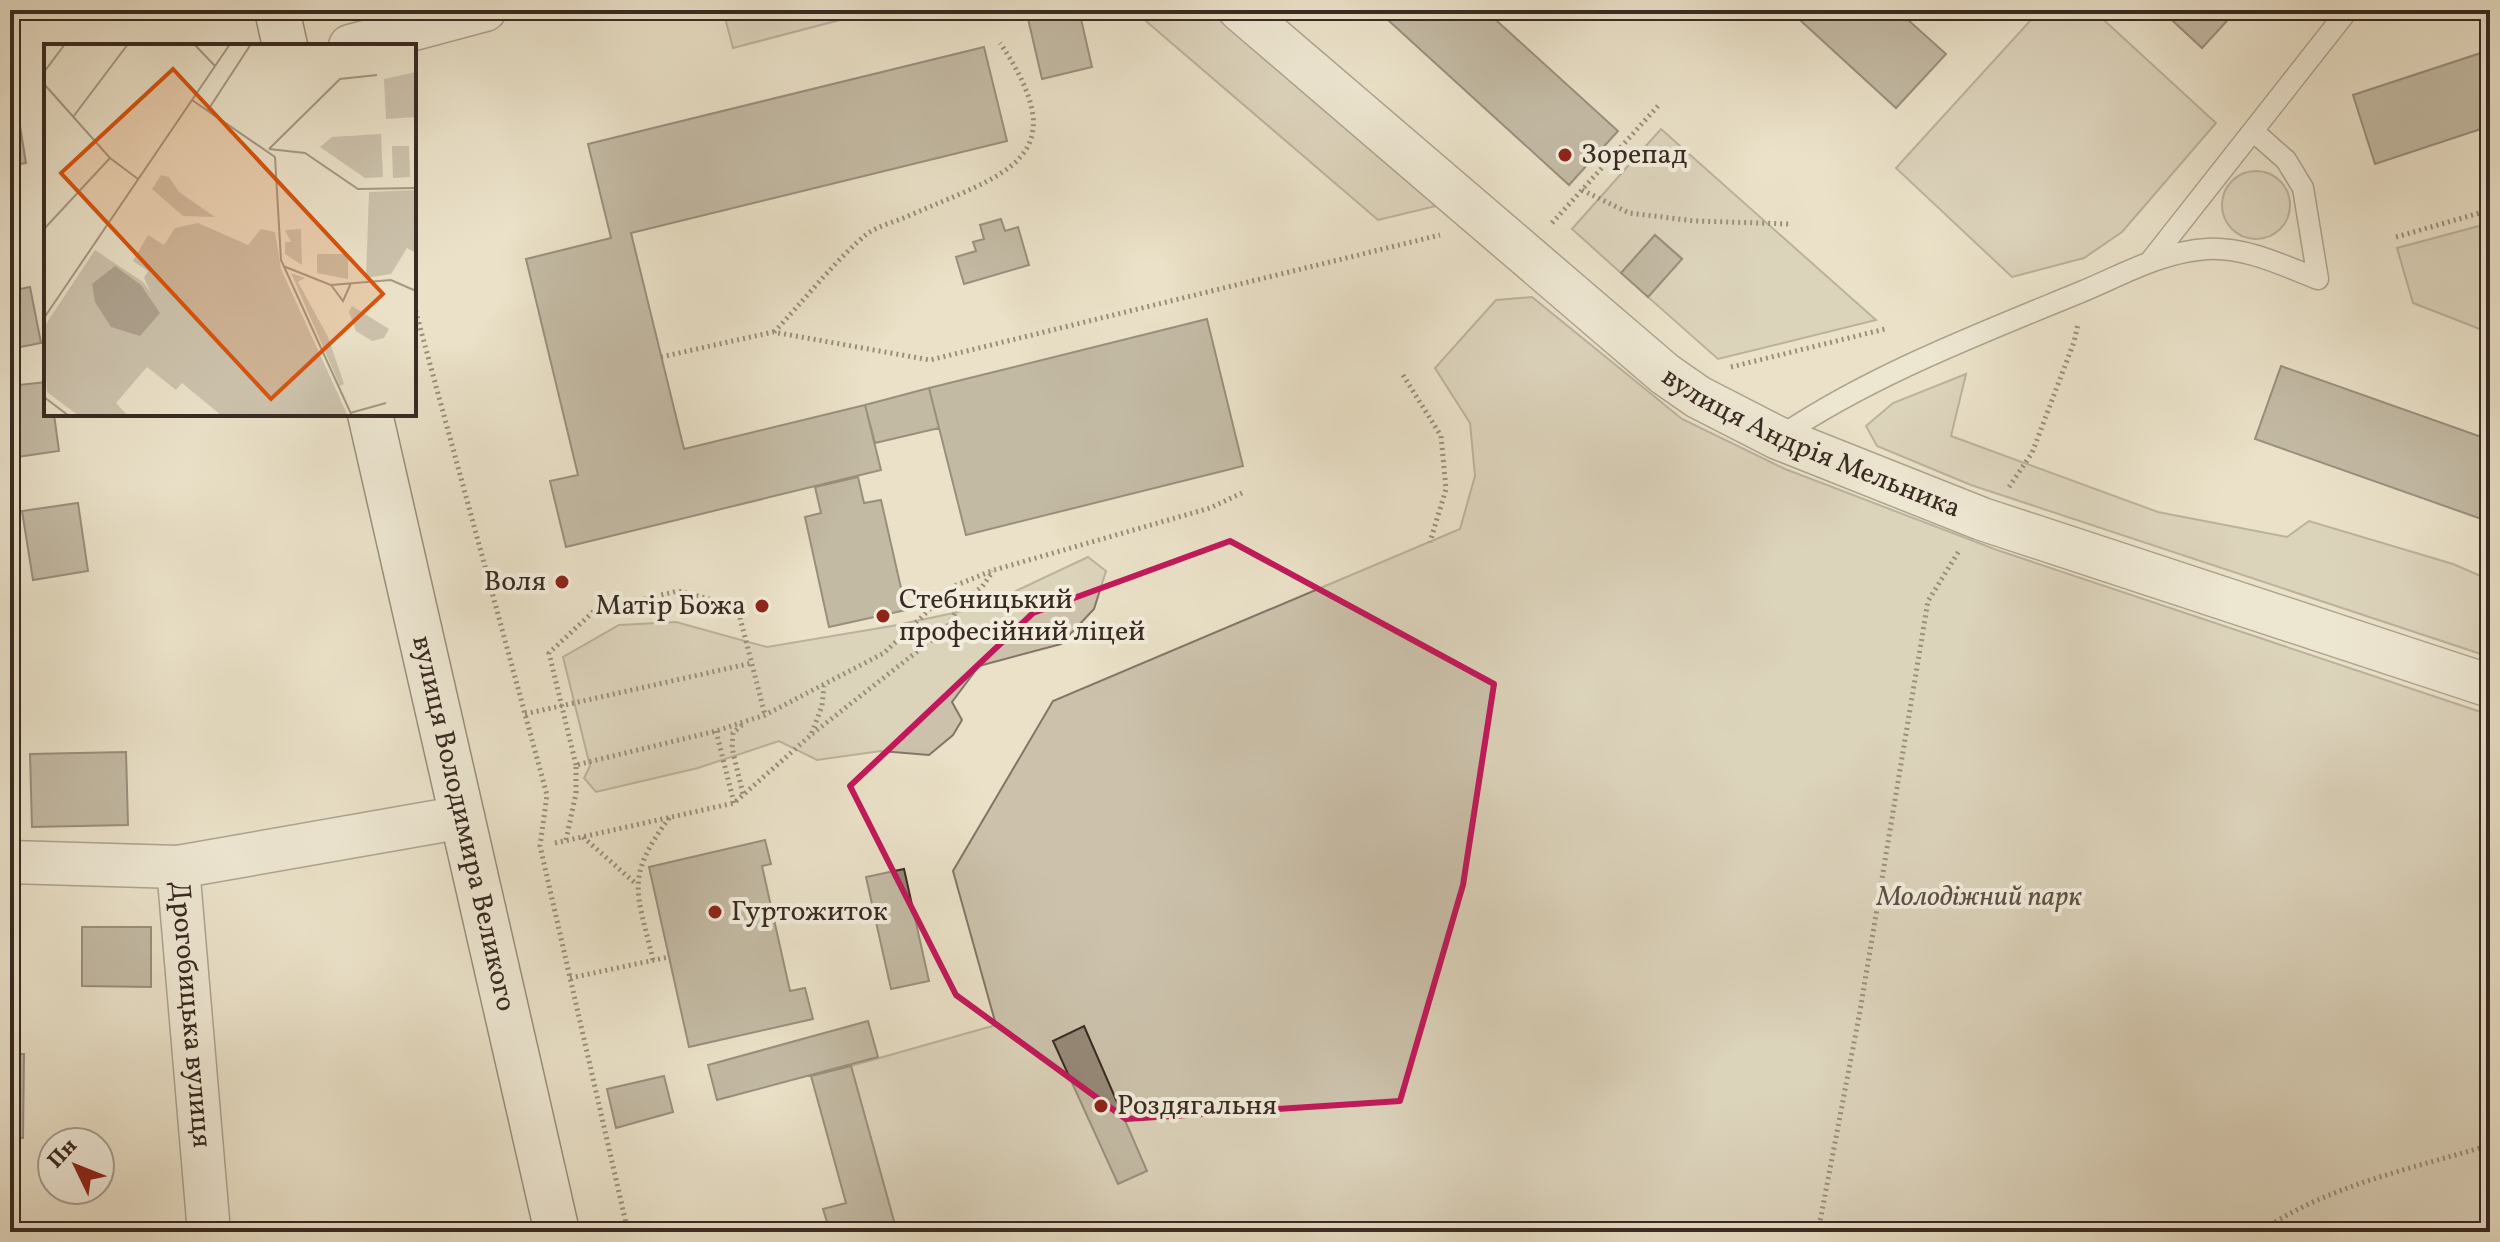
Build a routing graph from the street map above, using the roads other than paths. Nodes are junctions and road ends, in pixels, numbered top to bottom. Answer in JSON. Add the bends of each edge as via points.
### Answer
{"nodes":[{"id":1,"x":277,"y":10,"type":"edge"},
{"id":2,"x":485,"y":10,"type":"edge"},
{"id":3,"x":1240,"y":10,"type":"edge"},
{"id":4,"x":2348,"y":10,"type":"edge"},
{"id":5,"x":435,"y":16,"type":"edge"},
{"id":6,"x":285,"y":44,"type":"edge"},
{"id":7,"x":356,"y":44,"type":"edge"},
{"id":8,"x":2253,"y":131,"type":"junction"},
{"id":9,"x":2152,"y":259,"type":"junction"},
{"id":10,"x":370,"y":416,"type":"edge"},
{"id":11,"x":1778,"y":438,"type":"junction"},
{"id":12,"x":2490,"y":686,"type":"edge"},
{"id":13,"x":463,"y":817,"type":"junction"},
{"id":14,"x":10,"y":862,"type":"edge"},
{"id":15,"x":178,"y":867,"type":"junction"},
{"id":16,"x":209,"y":1232,"type":"edge"},
{"id":17,"x":557,"y":1232,"type":"edge"}],
"edges":[{"from":1,"to":6,"type":"street"},
{"from":2,"to":5,"type":"street"},
{"from":3,"to":11,"type":"street","name":"вулиця Андрія Мельника","via":[[1665,374]]},
{"from":4,"to":8,"type":"lane"},
{"from":5,"to":7,"type":"street"},
{"from":8,"to":9,"type":"lane"},
{"from":8,"to":9,"type":"lane","via":[[2286,160],[2303,188],[2318,279],[2236,249]]},
{"from":9,"to":11,"type":"lane","via":[[1936,355],[1811,415]]},
{"from":10,"to":13,"type":"street","name":"вулиця Володимира Великого"},
{"from":11,"to":12,"type":"street","name":"вулиця Андрія Мельника","via":[[1982,519]]},
{"from":13,"to":15,"type":"street"},
{"from":13,"to":17,"type":"street","name":"вулиця Володимира Великого"},
{"from":14,"to":15,"type":"street","name":"Дрогобицька вулиця"},
{"from":15,"to":16,"type":"street","name":"Дрогобицька вулиця"}]}
